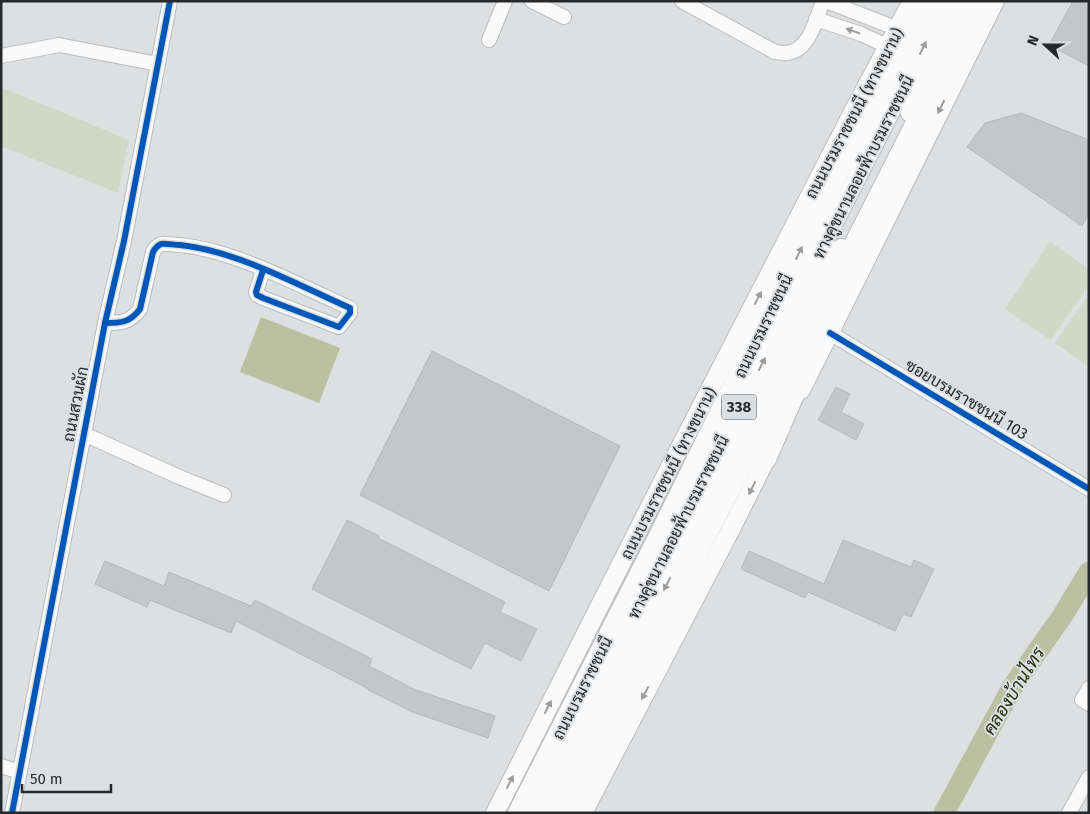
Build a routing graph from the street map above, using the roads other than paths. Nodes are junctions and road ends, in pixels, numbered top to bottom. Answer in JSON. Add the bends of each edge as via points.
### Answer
{"nodes":[{"id":1,"x":170,"y":1,"type":"edge"},
{"id":2,"x":505,"y":1,"type":"edge"},
{"id":3,"x":532,"y":1,"type":"edge"},
{"id":4,"x":682,"y":1,"type":"edge"},
{"id":5,"x":824,"y":1,"type":"edge"},
{"id":6,"x":912,"y":1,"type":"edge"},
{"id":7,"x":932,"y":1,"type":"edge"},
{"id":8,"x":947,"y":1,"type":"edge"},
{"id":9,"x":965,"y":1,"type":"edge"},
{"id":10,"x":978,"y":1,"type":"edge"},
{"id":11,"x":994,"y":1,"type":"edge"},
{"id":12,"x":564,"y":17,"type":"dead end"},
{"id":13,"x":816,"y":18,"type":"junction"},
{"id":14,"x":898,"y":29,"type":"junction"},
{"id":15,"x":489,"y":40,"type":"dead end"},
{"id":16,"x":885,"y":53,"type":"junction"},
{"id":17,"x":1,"y":56,"type":"edge"},
{"id":18,"x":158,"y":64,"type":"junction"},
{"id":19,"x":837,"y":175,"type":"junction"},
{"id":20,"x":884,"y":187,"type":"junction"},
{"id":21,"x":263,"y":270,"type":"junction"},
{"id":22,"x":105,"y":323,"type":"junction"},
{"id":23,"x":830,"y":332,"type":"junction"},
{"id":24,"x":84,"y":434,"type":"junction"},
{"id":25,"x":766,"y":460,"type":"junction"},
{"id":26,"x":1089,"y":489,"type":"edge"},
{"id":27,"x":224,"y":495,"type":"dead end"},
{"id":28,"x":1089,"y":688,"type":"edge"},
{"id":29,"x":1089,"y":704,"type":"edge"},
{"id":30,"x":1,"y":766,"type":"edge"},
{"id":31,"x":20,"y":772,"type":"junction"},
{"id":32,"x":1089,"y":777,"type":"edge"},
{"id":33,"x":12,"y":813,"type":"edge"},
{"id":34,"x":495,"y":813,"type":"edge"},
{"id":35,"x":518,"y":813,"type":"edge"},
{"id":36,"x":533,"y":813,"type":"edge"},
{"id":37,"x":552,"y":813,"type":"edge"},
{"id":38,"x":565,"y":813,"type":"edge"},
{"id":39,"x":583,"y":813,"type":"edge"},
{"id":40,"x":1070,"y":813,"type":"edge"}],
"edges":[{"from":1,"to":18,"type":"street","name":"ถนนสวนผัก"},
{"from":2,"to":15,"type":"street"},
{"from":3,"to":12,"type":"street"},
{"from":4,"to":13,"type":"street","via":[[775,52],[787,54],[804,44]]},
{"from":5,"to":13,"type":"street"},
{"from":5,"to":14,"type":"street"},
{"from":6,"to":14,"type":"main road","name":"ถนนบรมราชชนนี (ทางขนาน)","number":"338"},
{"from":7,"to":19,"type":"highway","name":"ถนนบรมราชชนนี","number":"338"},
{"from":36,"to":8,"type":"main road","name":"ทางคู่ขนานลอยฟ้าบรมราชชนนี","number":"338","one_way":true},
{"from":9,"to":37,"type":"main road","name":"ทางคู่ขนานลอยฟ้าบรมราชชนนี","number":"338","one_way":true,"via":[[876,182],[689,540]]},
{"from":10,"to":20,"type":"highway","number":"338"},
{"from":11,"to":23,"type":"main road","one_way":true},
{"from":16,"to":13,"type":"street","one_way":true,"via":[[861,34]]},
{"from":14,"to":16,"type":"main road","name":"ถนนบรมราชชนนี (ทางขนาน)","number":"338"},
{"from":16,"to":19,"type":"highway"},
{"from":34,"to":16,"type":"main road","name":"ถนนบรมราชชนนี (ทางขนาน)","number":"338","one_way":true},
{"from":17,"to":18,"type":"street","via":[[59,45]]},
{"from":18,"to":22,"type":"street","name":"ถนนสวนผัก"},
{"from":35,"to":19,"type":"highway","name":"ถนนบรมราชชนนี","number":"338","one_way":true},
{"from":20,"to":25,"type":"highway"},
{"from":20,"to":38,"type":"highway","number":"338"},
{"from":21,"to":21,"type":"street","via":[[350,308],[350,313],[339,327],[263,298],[256,292]]},
{"from":21,"to":22,"type":"street","via":[[233,256],[197,247],[162,244],[153,252],[140,310],[121,323]]},
{"from":22,"to":24,"type":"street","name":"ถนนสวนผัก"},
{"from":23,"to":25,"type":"main road"},
{"from":23,"to":26,"type":"street","name":"ซอยบรมราชชนนี 103"},
{"from":24,"to":27,"type":"street"},
{"from":24,"to":31,"type":"street","name":"ถนนสวนผัก"},
{"from":25,"to":39,"type":"main road","one_way":true},
{"from":28,"to":29,"type":"street","via":[[1082,700]]},
{"from":30,"to":31,"type":"street"},
{"from":31,"to":33,"type":"street","name":"ถนนสวนผัก"},
{"from":32,"to":40,"type":"street"}]}
